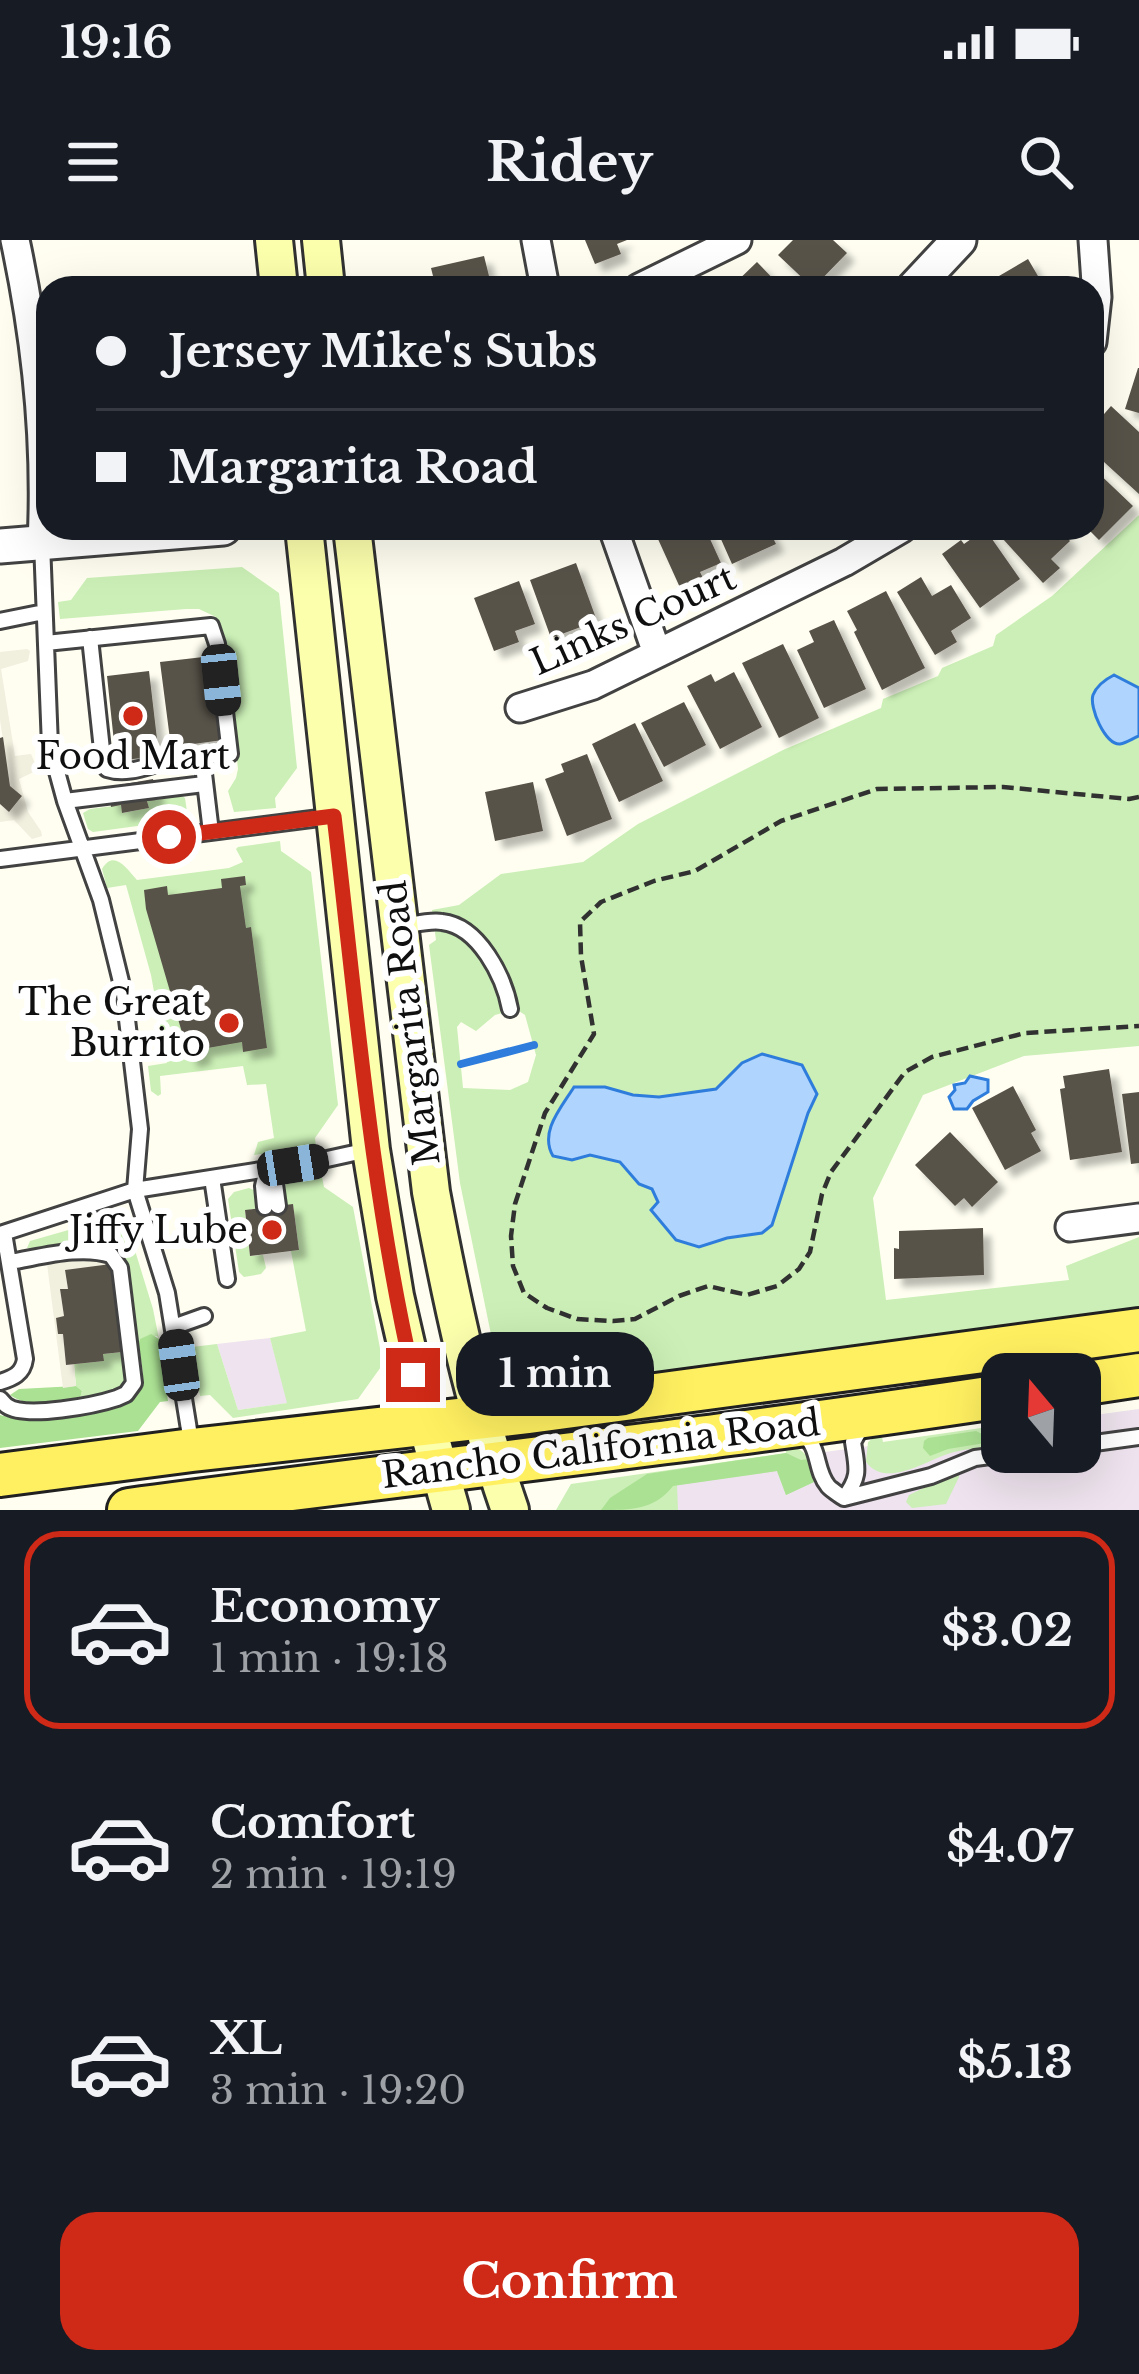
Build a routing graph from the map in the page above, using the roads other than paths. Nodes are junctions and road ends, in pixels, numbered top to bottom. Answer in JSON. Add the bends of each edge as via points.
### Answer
{"nodes":[{"id":1,"x":15,"y":240,"type":"edge"},
{"id":2,"x":274,"y":240,"type":"edge"},
{"id":3,"x":321,"y":240,"type":"edge"},
{"id":4,"x":536,"y":240,"type":"edge"},
{"id":5,"x":737,"y":240,"type":"edge"},
{"id":6,"x":959,"y":240,"type":"edge"},
{"id":7,"x":1093,"y":240,"type":"edge"},
{"id":8,"x":278,"y":276,"type":"edge"},
{"id":9,"x":325,"y":276,"type":"edge"},
{"id":10,"x":543,"y":276,"type":"edge"},
{"id":11,"x":664,"y":276,"type":"edge"},
{"id":12,"x":925,"y":276,"type":"edge"},
{"id":13,"x":1096,"y":276,"type":"edge"},
{"id":14,"x":36,"y":392,"type":"edge"},
{"id":15,"x":42,"y":540,"type":"edge"},
{"id":16,"x":78,"y":540,"type":"edge"},
{"id":17,"x":305,"y":540,"type":"edge"},
{"id":18,"x":353,"y":540,"type":"edge"},
{"id":19,"x":617,"y":540,"type":"edge"},
{"id":20,"x":882,"y":540,"type":"edge"},
{"id":21,"x":42,"y":543,"type":"junction"},
{"id":22,"x":0,"y":546,"type":"edge"},
{"id":23,"x":44,"y":612,"type":"junction"},
{"id":24,"x":0,"y":621,"type":"edge"},
{"id":25,"x":90,"y":638,"type":"junction"},
{"id":26,"x":46,"y":643,"type":"junction"},
{"id":27,"x":657,"y":652,"type":"junction"},
{"id":28,"x":520,"y":707,"type":"dead end"},
{"id":29,"x":202,"y":757,"type":"junction"},
{"id":30,"x":204,"y":784,"type":"junction"},
{"id":31,"x":65,"y":801,"type":"junction"},
{"id":32,"x":334,"y":816,"type":"junction"},
{"id":33,"x":211,"y":832,"type":"junction"},
{"id":34,"x":83,"y":849,"type":"junction"},
{"id":35,"x":0,"y":859,"type":"edge"},
{"id":36,"x":398,"y":927,"type":"junction"},
{"id":37,"x":510,"y":1009,"type":"dead end"},
{"id":38,"x":371,"y":1150,"type":"junction"},
{"id":39,"x":267,"y":1169,"type":"junction"},
{"id":40,"x":212,"y":1178,"type":"junction"},
{"id":41,"x":135,"y":1190,"type":"junction"},
{"id":42,"x":272,"y":1207,"type":"dead end"},
{"id":43,"x":1139,"y":1218,"type":"edge"},
{"id":44,"x":1070,"y":1227,"type":"dead end"},
{"id":45,"x":2,"y":1233,"type":"edge"},
{"id":46,"x":9,"y":1262,"type":"junction"},
{"id":47,"x":227,"y":1279,"type":"dead end"},
{"id":48,"x":204,"y":1316,"type":"dead end"},
{"id":49,"x":173,"y":1327,"type":"junction"},
{"id":50,"x":1139,"y":1330,"type":"edge"},
{"id":51,"x":1139,"y":1375,"type":"edge"},
{"id":52,"x":1101,"y":1381,"type":"edge"},
{"id":53,"x":0,"y":1382,"type":"edge"},
{"id":54,"x":0,"y":1399,"type":"edge"},
{"id":55,"x":981,"y":1399,"type":"edge"},
{"id":56,"x":912,"y":1409,"type":"junction"},
{"id":57,"x":483,"y":1418,"type":"junction"},
{"id":58,"x":427,"y":1424,"type":"junction"},
{"id":59,"x":748,"y":1430,"type":"junction"},
{"id":60,"x":1139,"y":1437,"type":"edge"},
{"id":61,"x":1101,"y":1442,"type":"edge"},
{"id":62,"x":192,"y":1450,"type":"junction"},
{"id":63,"x":981,"y":1457,"type":"edge"},
{"id":64,"x":496,"y":1464,"type":"junction"},
{"id":65,"x":0,"y":1475,"type":"edge"},
{"id":66,"x":445,"y":1490,"type":"edge"},
{"id":67,"x":844,"y":1498,"type":"junction"},
{"id":68,"x":128,"y":1510,"type":"edge"},
{"id":69,"x":510,"y":1510,"type":"edge"}],
"edges":[{"from":1,"to":14,"type":"street"},
{"from":2,"to":8,"type":"main road"},
{"from":3,"to":9,"type":"main road"},
{"from":4,"to":10,"type":"street"},
{"from":5,"to":11,"type":"street"},
{"from":6,"to":12,"type":"street"},
{"from":7,"to":13,"type":"street"},
{"from":15,"to":21,"type":"street"},
{"from":16,"to":21,"type":"street"},
{"from":17,"to":32,"type":"main road","name":"Margarita Road"},
{"from":18,"to":36,"type":"main road","name":"Margarita Road"},
{"from":19,"to":27,"type":"street"},
{"from":20,"to":27,"type":"street","name":"Links Court"},
{"from":21,"to":22,"type":"street"},
{"from":21,"to":23,"type":"lane"},
{"from":23,"to":24,"type":"lane"},
{"from":23,"to":26,"type":"lane"},
{"from":25,"to":26,"type":"lane"},
{"from":25,"to":29,"type":"lane","via":[[107,769]]},
{"from":25,"to":29,"type":"lane","via":[[211,626],[230,754]]},
{"from":26,"to":31,"type":"lane","via":[[50,746]]},
{"from":27,"to":28,"type":"street","name":"Links Court","via":[[592,686]]},
{"from":29,"to":30,"type":"lane"},
{"from":30,"to":31,"type":"lane"},
{"from":30,"to":33,"type":"lane"},
{"from":31,"to":34,"type":"lane"},
{"from":32,"to":33,"type":"lane"},
{"from":32,"to":38,"type":"main road","name":"Margarita Road"},
{"from":33,"to":34,"type":"lane"},
{"from":34,"to":35,"type":"lane"},
{"from":34,"to":41,"type":"lane","via":[[124,994],[140,1129]]},
{"from":36,"to":37,"type":"lane","via":[[436,921],[460,929],[495,965]]},
{"from":36,"to":57,"type":"main road","name":"Margarita Road","via":[[431,1192]]},
{"from":38,"to":39,"type":"lane"},
{"from":38,"to":58,"type":"main road","name":"Margarita Road","via":[[394,1296]]},
{"from":39,"to":40,"type":"lane"},
{"from":39,"to":42,"type":"lane","via":[[263,1186]]},
{"from":40,"to":41,"type":"lane"},
{"from":40,"to":47,"type":"lane"},
{"from":41,"to":45,"type":"lane"},
{"from":41,"to":49,"type":"lane"},
{"from":43,"to":44,"type":"street"},
{"from":45,"to":46,"type":"lane"},
{"from":46,"to":53,"type":"lane","via":[[25,1360]]},
{"from":46,"to":54,"type":"lane","via":[[111,1255],[120,1268],[134,1383],[117,1398],[48,1410],[16,1409]]},
{"from":48,"to":49,"type":"lane"},
{"from":49,"to":62,"type":"lane"},
{"from":50,"to":57,"type":"main road","name":"Rancho California Road"},
{"from":51,"to":52,"type":"main road"},
{"from":55,"to":56,"type":"main road","name":"Rancho California Road"},
{"from":56,"to":59,"type":"main road","name":"Rancho California Road"},
{"from":56,"to":67,"type":"lane","via":[[860,1427],[855,1484]]},
{"from":57,"to":58,"type":"main road","name":"Rancho California Road"},
{"from":57,"to":64,"type":"main road","name":"Margarita Road"},
{"from":58,"to":62,"type":"main road","name":"Rancho California Road"},
{"from":58,"to":66,"type":"main road","name":"Margarita Road"},
{"from":59,"to":64,"type":"main road","name":"Rancho California Road"},
{"from":59,"to":67,"type":"lane","via":[[808,1436],[828,1487]]},
{"from":60,"to":61,"type":"lane"},
{"from":62,"to":65,"type":"main road","name":"Rancho California Road"},
{"from":63,"to":67,"type":"lane"},
{"from":64,"to":66,"type":"main road","name":"Rancho California Road"},
{"from":64,"to":69,"type":"main road","name":"Margarita Road"},
{"from":66,"to":68,"type":"main road","name":"Rancho California Road"}]}
